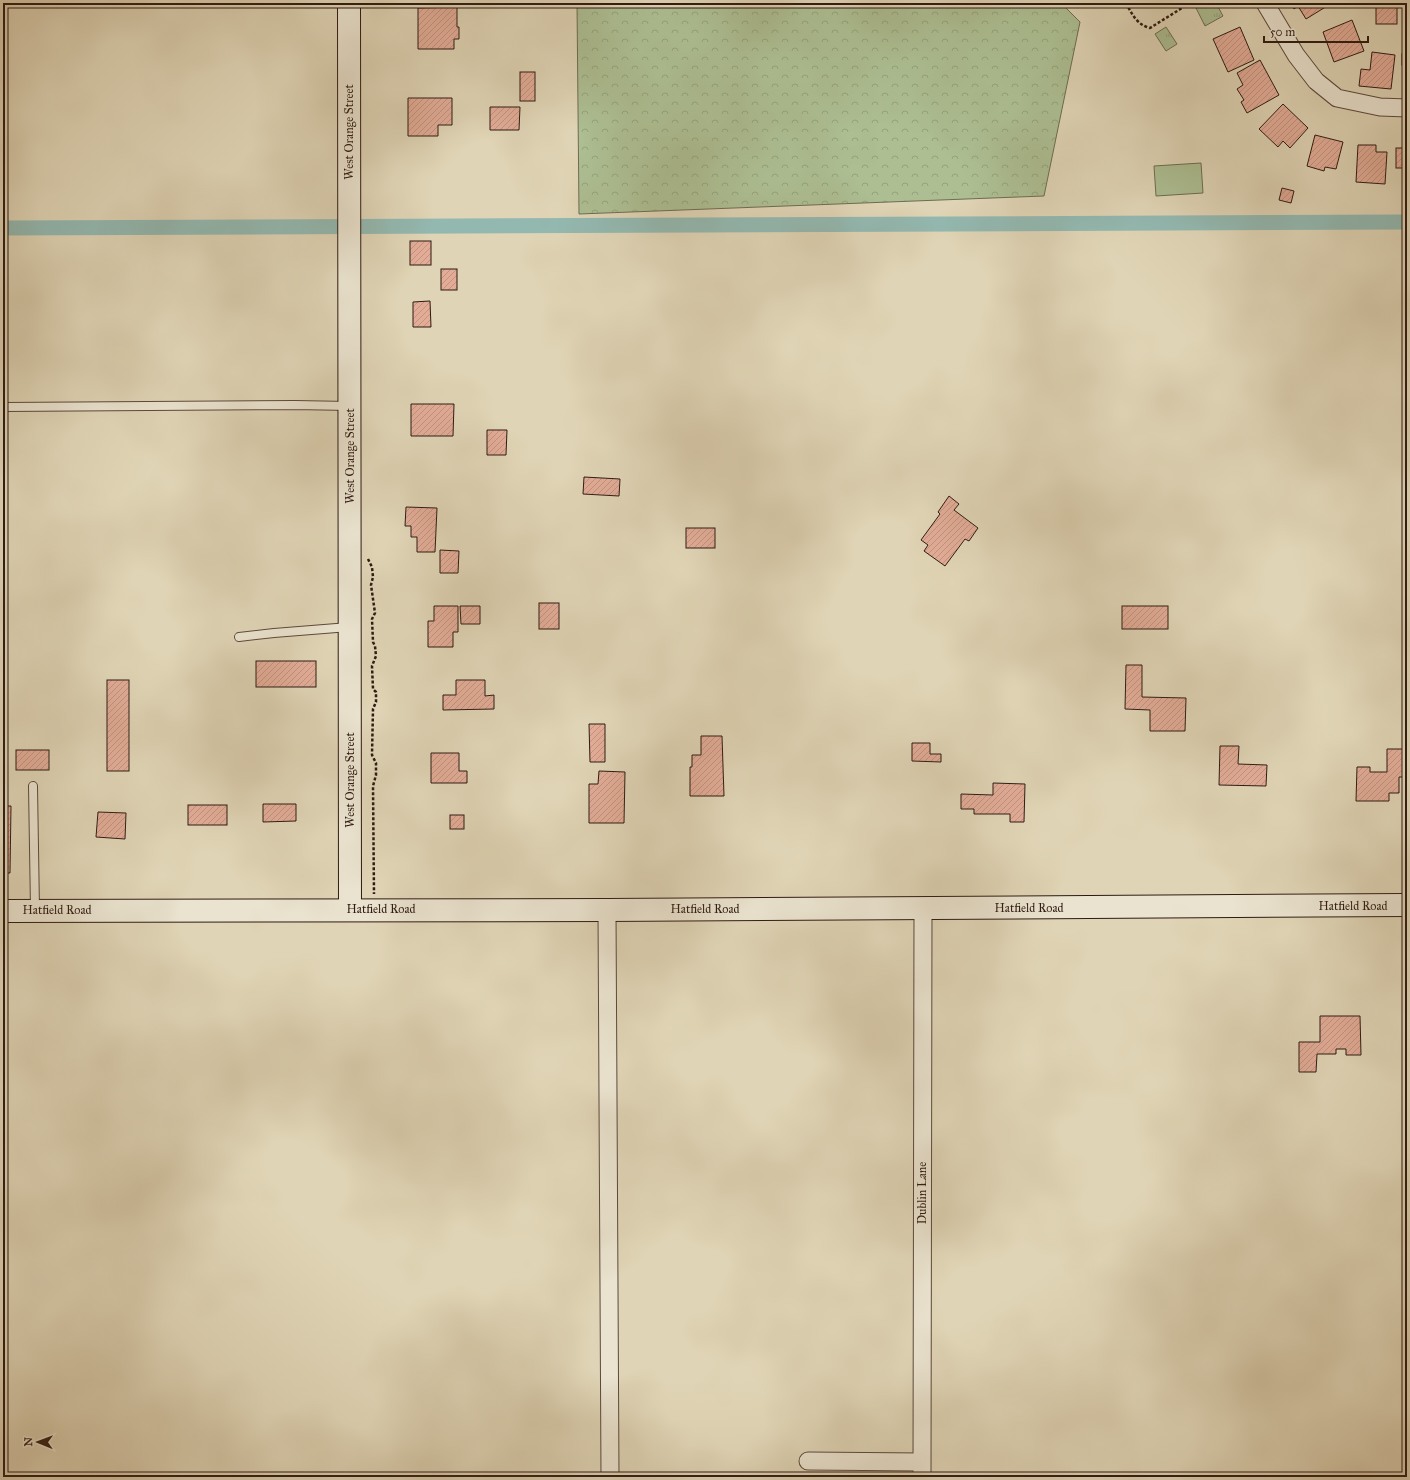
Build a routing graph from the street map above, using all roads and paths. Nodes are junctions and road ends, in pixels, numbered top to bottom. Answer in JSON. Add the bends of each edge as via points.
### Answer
{"nodes":[{"id":1,"x":349,"y":3,"type":"edge"},
{"id":2,"x":1126,"y":3,"type":"edge"},
{"id":3,"x":1190,"y":3,"type":"edge"},
{"id":4,"x":1265,"y":3,"type":"edge"},
{"id":5,"x":1407,"y":108,"type":"edge"},
{"id":6,"x":350,"y":406,"type":"junction"},
{"id":7,"x":3,"y":407,"type":"edge"},
{"id":8,"x":350,"y":628,"type":"junction"},
{"id":9,"x":239,"y":637,"type":"dead end"},
{"id":10,"x":33,"y":786,"type":"dead end"},
{"id":11,"x":1407,"y":905,"type":"edge"},
{"id":12,"x":922,"y":908,"type":"junction"},
{"id":13,"x":350,"y":909,"type":"junction"},
{"id":14,"x":35,"y":910,"type":"junction"},
{"id":15,"x":607,"y":910,"type":"junction"},
{"id":16,"x":3,"y":911,"type":"edge"},
{"id":17,"x":808,"y":1461,"type":"dead end"},
{"id":18,"x":921,"y":1470,"type":"edge"},
{"id":19,"x":610,"y":1477,"type":"edge"}],
"edges":[{"from":1,"to":6,"type":"street","name":"West Orange Street"},
{"from":2,"to":3,"type":"path","via":[[1134,18],[1144,27],[1150,28]]},
{"from":4,"to":5,"type":"street","via":[[1296,55],[1316,81],[1337,98],[1380,107]]},
{"from":6,"to":7,"type":"lane"},
{"from":6,"to":8,"type":"street","name":"West Orange Street"},
{"from":8,"to":9,"type":"lane"},
{"from":8,"to":13,"type":"street","name":"West Orange Street"},
{"from":10,"to":14,"type":"lane"},
{"from":11,"to":12,"type":"street","name":"Hatfield Road"},
{"from":12,"to":15,"type":"street","name":"Hatfield Road"},
{"from":12,"to":18,"type":"street","name":"Dublin Lane"},
{"from":13,"to":14,"type":"street","name":"Hatfield Road"},
{"from":13,"to":15,"type":"street","name":"Hatfield Road"},
{"from":14,"to":16,"type":"street","name":"Hatfield Road"},
{"from":15,"to":19,"type":"street"},
{"from":17,"to":18,"type":"street"}]}
